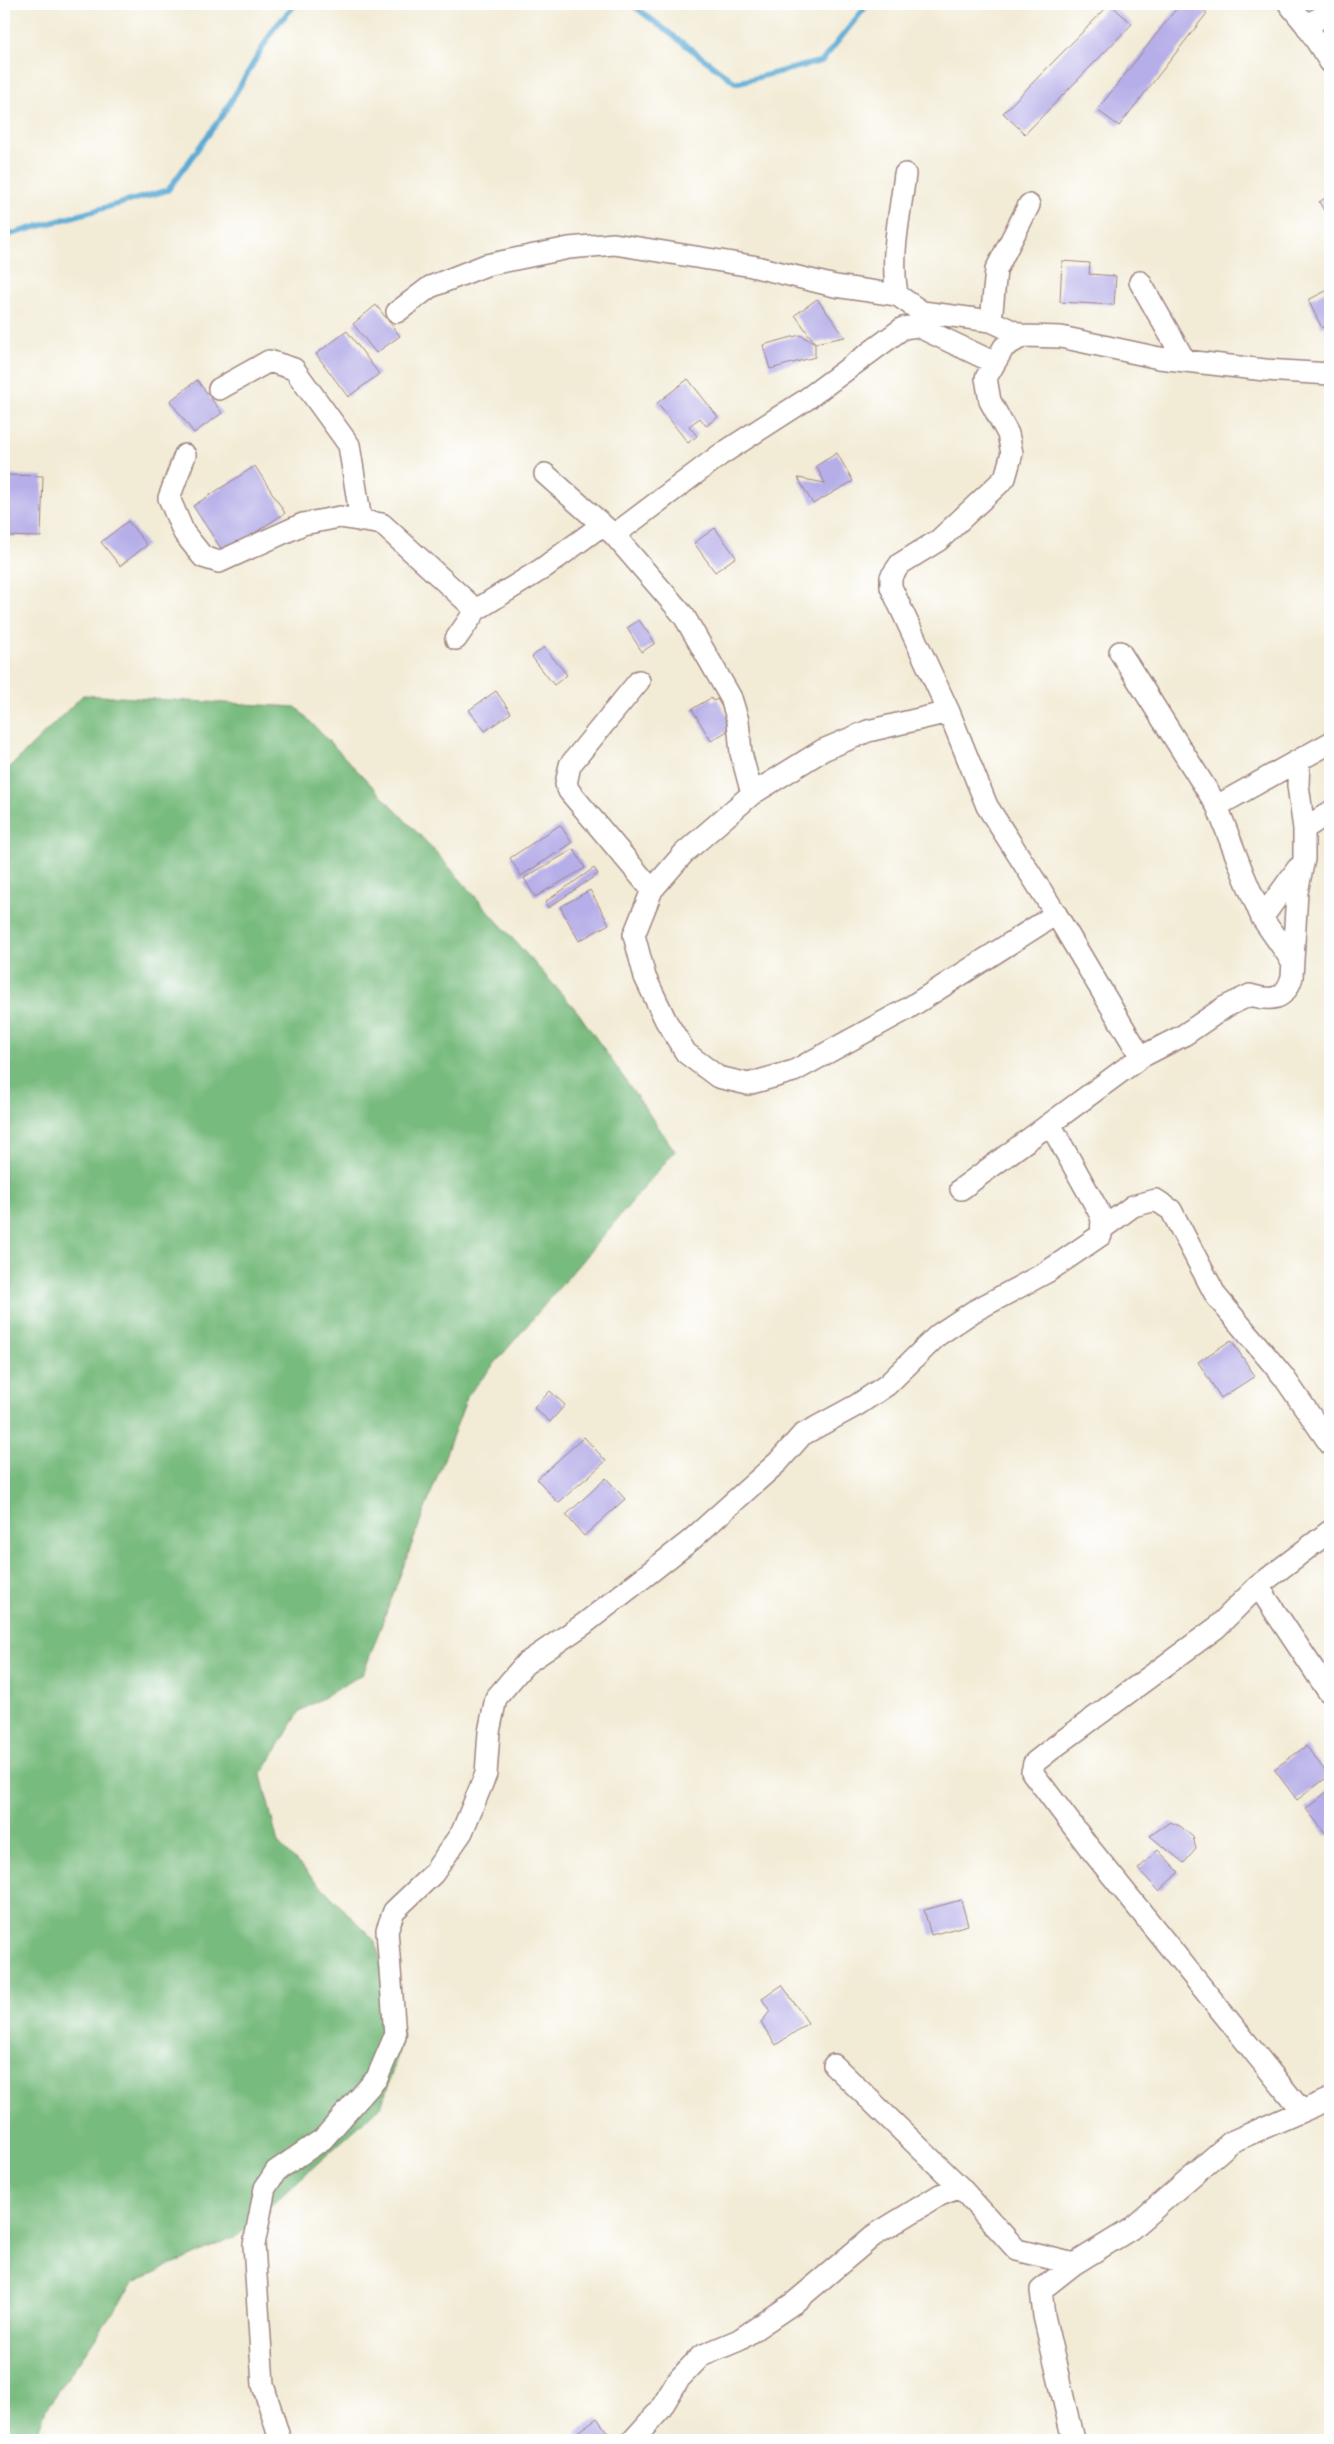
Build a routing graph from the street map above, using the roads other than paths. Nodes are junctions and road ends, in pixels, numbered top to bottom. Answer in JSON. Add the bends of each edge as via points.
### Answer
{"nodes":[{"id":1,"x":1289,"y":4,"type":"edge"},
{"id":2,"x":1330,"y":13,"type":"edge"},
{"id":3,"x":1306,"y":25,"type":"junction"},
{"id":4,"x":1330,"y":62,"type":"edge"},
{"id":5,"x":905,"y":174,"type":"dead end"},
{"id":6,"x":1028,"y":205,"type":"dead end"},
{"id":7,"x":1140,"y":282,"type":"dead end"},
{"id":8,"x":898,"y":295,"type":"junction"},
{"id":9,"x":397,"y":312,"type":"dead end"},
{"id":10,"x":919,"y":319,"type":"junction"},
{"id":11,"x":991,"y":321,"type":"junction"},
{"id":12,"x":1023,"y":336,"type":"junction"},
{"id":13,"x":1185,"y":361,"type":"junction"},
{"id":14,"x":993,"y":362,"type":"junction"},
{"id":15,"x":1330,"y":374,"type":"edge"},
{"id":16,"x":219,"y":389,"type":"dead end"},
{"id":17,"x":185,"y":455,"type":"dead end"},
{"id":18,"x":545,"y":474,"type":"dead end"},
{"id":19,"x":361,"y":521,"type":"junction"},
{"id":20,"x":608,"y":530,"type":"junction"},
{"id":21,"x":476,"y":610,"type":"junction"},
{"id":22,"x":456,"y":639,"type":"dead end"},
{"id":23,"x":1120,"y":652,"type":"dead end"},
{"id":24,"x":638,"y":681,"type":"dead end"},
{"id":25,"x":948,"y":712,"type":"junction"},
{"id":26,"x":1330,"y":742,"type":"edge"},
{"id":27,"x":1299,"y":760,"type":"junction"},
{"id":28,"x":752,"y":794,"type":"junction"},
{"id":29,"x":1217,"y":806,"type":"junction"},
{"id":30,"x":1330,"y":812,"type":"edge"},
{"id":31,"x":1304,"y":829,"type":"junction"},
{"id":32,"x":1304,"y":859,"type":"junction"},
{"id":33,"x":652,"y":890,"type":"junction"},
{"id":34,"x":1056,"y":914,"type":"junction"},
{"id":35,"x":1262,"y":918,"type":"junction"},
{"id":36,"x":1292,"y":961,"type":"junction"},
{"id":37,"x":1141,"y":1057,"type":"junction"},
{"id":38,"x":1050,"y":1124,"type":"junction"},
{"id":39,"x":961,"y":1189,"type":"dead end"},
{"id":40,"x":1103,"y":1228,"type":"junction"},
{"id":41,"x":1330,"y":1444,"type":"edge"},
{"id":42,"x":1330,"y":1532,"type":"edge"},
{"id":43,"x":1258,"y":1586,"type":"junction"},
{"id":44,"x":1328,"y":1691,"type":"dead end"},
{"id":45,"x":834,"y":2065,"type":"dead end"},
{"id":46,"x":1330,"y":2099,"type":"edge"},
{"id":47,"x":1301,"y":2110,"type":"junction"},
{"id":48,"x":960,"y":2187,"type":"junction"},
{"id":49,"x":1074,"y":2264,"type":"junction"},
{"id":50,"x":280,"y":2440,"type":"edge"},
{"id":51,"x":633,"y":2440,"type":"edge"},
{"id":52,"x":1073,"y":2440,"type":"edge"}],
"edges":[{"from":1,"to":3,"type":"street"},
{"from":2,"to":3,"type":"street"},
{"from":3,"to":4,"type":"street"},
{"from":5,"to":8,"type":"street","via":[[894,244],[893,272]]},
{"from":6,"to":11,"type":"street","via":[[996,270]]},
{"from":7,"to":13,"type":"street"},
{"from":8,"to":9,"type":"street","via":[[835,286],[752,266],[614,244],[569,248],[486,265],[430,287]]},
{"from":8,"to":10,"type":"street"},
{"from":10,"to":11,"type":"street"},
{"from":10,"to":14,"type":"street"},
{"from":10,"to":20,"type":"street","via":[[804,401]]},
{"from":11,"to":12,"type":"street"},
{"from":12,"to":13,"type":"street","via":[[1061,337]]},
{"from":12,"to":14,"type":"street","via":[[1004,347]]},
{"from":13,"to":15,"type":"street"},
{"from":14,"to":25,"type":"street","via":[[986,378],[990,400],[1008,434],[1012,453],[1004,478],[939,540],[900,564],[891,577],[897,602]]},
{"from":16,"to":19,"type":"street","via":[[269,361],[294,369],[349,445]]},
{"from":17,"to":19,"type":"street","via":[[170,498],[184,533],[203,557],[219,562],[303,524],[340,517]]},
{"from":18,"to":20,"type":"street"},
{"from":19,"to":21,"type":"street","via":[[382,524]]},
{"from":20,"to":21,"type":"street"},
{"from":20,"to":28,"type":"street","via":[[684,616],[731,698]]},
{"from":21,"to":22,"type":"street"},
{"from":23,"to":29,"type":"street"},
{"from":24,"to":33,"type":"street","via":[[570,765],[566,784],[569,792]]},
{"from":25,"to":28,"type":"street","via":[[868,731],[823,750]]},
{"from":25,"to":34,"type":"street","via":[[987,806]]},
{"from":26,"to":27,"type":"street"},
{"from":27,"to":29,"type":"street"},
{"from":27,"to":31,"type":"street","via":[[1298,785]]},
{"from":28,"to":33,"type":"street","via":[[684,853]]},
{"from":29,"to":35,"type":"street"},
{"from":30,"to":31,"type":"street"},
{"from":31,"to":32,"type":"street"},
{"from":32,"to":35,"type":"street"},
{"from":32,"to":36,"type":"street","via":[[1297,892]]},
{"from":33,"to":34,"type":"street","via":[[634,935],[645,977],[666,1021],[686,1053],[718,1077],[748,1084],[794,1071],[907,1009]]},
{"from":34,"to":37,"type":"street"},
{"from":35,"to":36,"type":"street"},
{"from":36,"to":37,"type":"street","via":[[1289,989],[1280,996],[1267,1000],[1250,995]]},
{"from":37,"to":38,"type":"street"},
{"from":38,"to":39,"type":"street"},
{"from":38,"to":40,"type":"street","via":[[1098,1210]]},
{"from":40,"to":41,"type":"street","via":[[1133,1206],[1156,1200],[1171,1210],[1216,1296],[1283,1376]]},
{"from":40,"to":50,"type":"street","via":[[1101,1234],[1047,1272],[938,1334],[887,1385],[802,1435],[778,1462],[690,1541],[584,1624],[525,1664],[496,1698],[489,1732],[486,1774],[462,1832],[433,1874],[394,1910],[387,1930],[396,2036],[377,2078],[323,2139],[276,2171],[264,2188],[254,2245],[261,2358],[263,2385]]},
{"from":42,"to":43,"type":"street"},
{"from":43,"to":44,"type":"street"},
{"from":43,"to":47,"type":"street","via":[[1216,1628],[1053,1748],[1034,1763],[1032,1772],[1094,1854]]},
{"from":45,"to":48,"type":"street"},
{"from":46,"to":47,"type":"street"},
{"from":47,"to":49,"type":"street","via":[[1231,2142],[1131,2229]]},
{"from":48,"to":49,"type":"street","via":[[1017,2250]]},
{"from":48,"to":51,"type":"street","via":[[940,2194],[873,2236],[795,2302],[739,2340],[701,2356],[678,2380],[660,2410]]},
{"from":49,"to":52,"type":"street","via":[[1041,2290]]}]}
